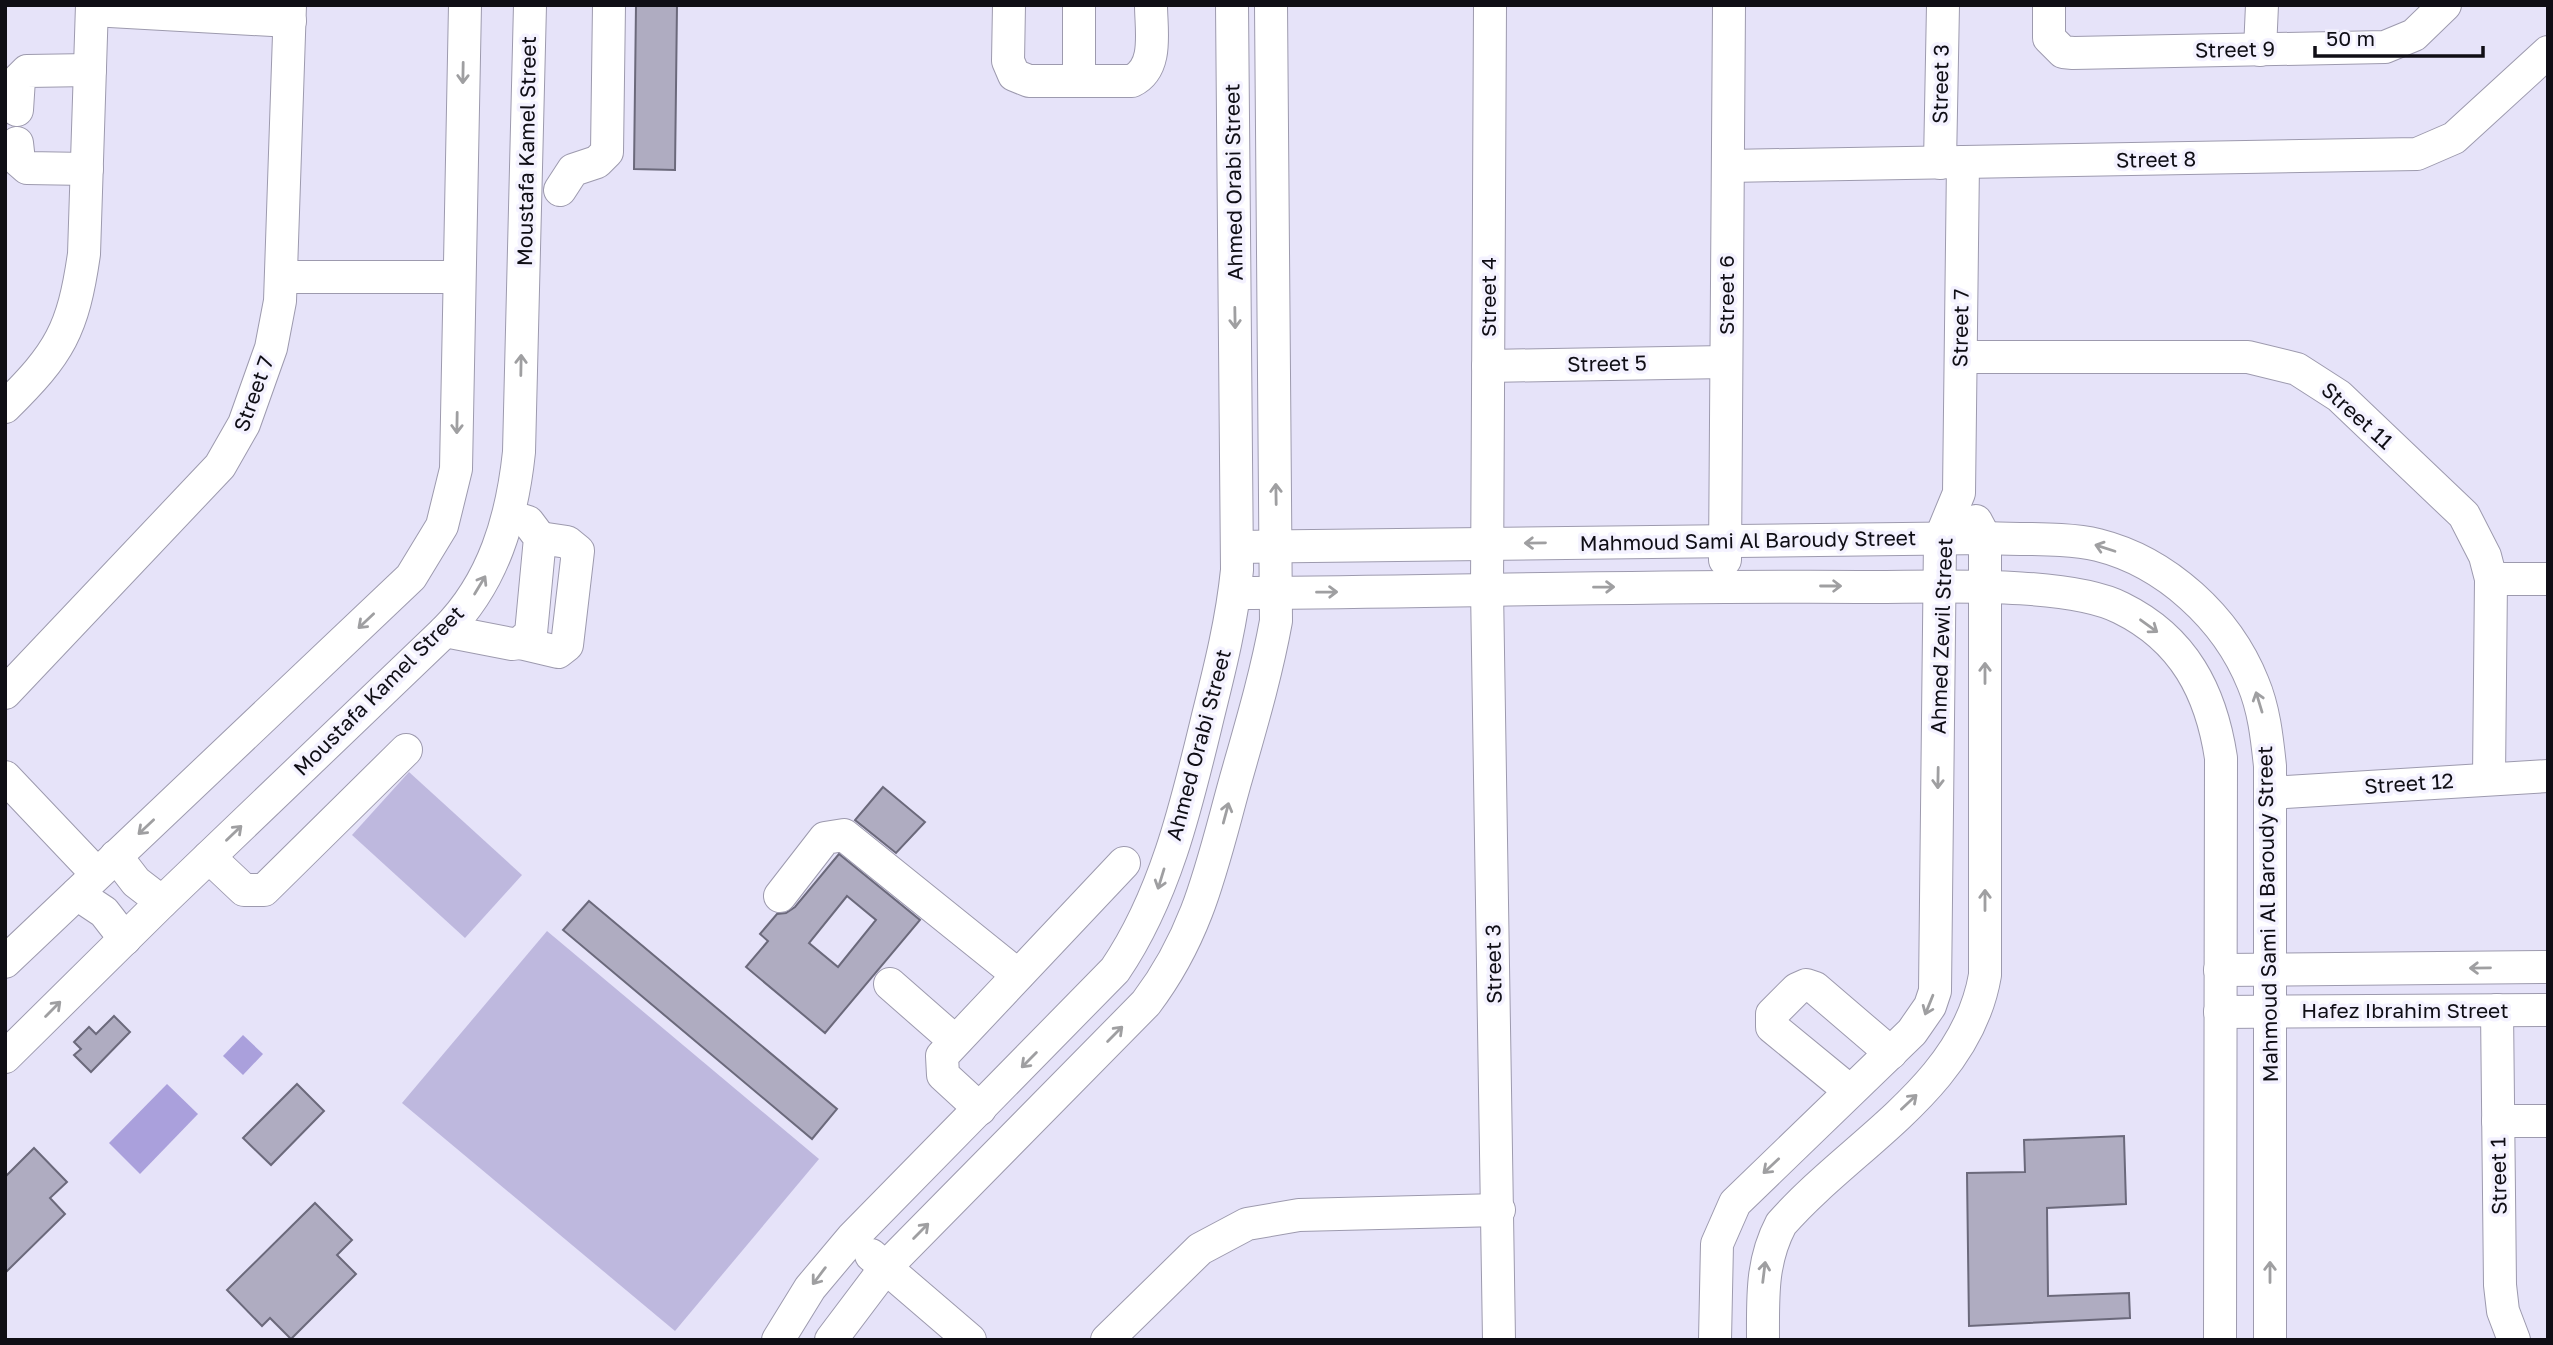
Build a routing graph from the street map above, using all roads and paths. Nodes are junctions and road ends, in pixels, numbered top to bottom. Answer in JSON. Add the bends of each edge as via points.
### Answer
{"nodes":[{"id":1,"x":465,"y":5,"type":"edge"},
{"id":2,"x":530,"y":5,"type":"edge"},
{"id":3,"x":609,"y":5,"type":"edge"},
{"id":4,"x":1009,"y":5,"type":"edge"},
{"id":5,"x":1079,"y":5,"type":"edge"},
{"id":6,"x":1151,"y":5,"type":"edge"},
{"id":7,"x":1232,"y":5,"type":"edge"},
{"id":8,"x":1271,"y":5,"type":"edge"},
{"id":9,"x":1490,"y":5,"type":"edge"},
{"id":10,"x":1729,"y":5,"type":"edge"},
{"id":11,"x":1943,"y":5,"type":"edge"},
{"id":12,"x":2049,"y":5,"type":"edge"},
{"id":13,"x":2262,"y":5,"type":"edge"},
{"id":14,"x":2445,"y":5,"type":"edge"},
{"id":15,"x":92,"y":8,"type":"edge"},
{"id":16,"x":290,"y":13,"type":"edge"},
{"id":17,"x":2260,"y":50,"type":"junction"},
{"id":18,"x":2548,"y":52,"type":"edge"},
{"id":19,"x":90,"y":70,"type":"junction"},
{"id":20,"x":1079,"y":81,"type":"junction"},
{"id":21,"x":18,"y":110,"type":"dead end"},
{"id":22,"x":17,"y":143,"type":"dead end"},
{"id":23,"x":1951,"y":163,"type":"junction"},
{"id":24,"x":1728,"y":166,"type":"junction"},
{"id":25,"x":87,"y":169,"type":"junction"},
{"id":26,"x":560,"y":190,"type":"dead end"},
{"id":27,"x":459,"y":276,"type":"junction"},
{"id":28,"x":281,"y":277,"type":"junction"},
{"id":29,"x":1961,"y":357,"type":"junction"},
{"id":30,"x":1726,"y":362,"type":"junction"},
{"id":31,"x":1488,"y":366,"type":"junction"},
{"id":32,"x":5,"y":407,"type":"edge"},
{"id":33,"x":1958,"y":493,"type":"junction"},
{"id":34,"x":509,"y":516,"type":"junction"},
{"id":35,"x":1985,"y":538,"type":"junction"},
{"id":36,"x":1940,"y":539,"type":"junction"},
{"id":37,"x":1725,"y":540,"type":"junction"},
{"id":38,"x":1487,"y":543,"type":"junction"},
{"id":39,"x":1238,"y":547,"type":"junction"},
{"id":40,"x":1277,"y":547,"type":"junction"},
{"id":41,"x":2491,"y":579,"type":"junction"},
{"id":42,"x":2548,"y":579,"type":"edge"},
{"id":43,"x":1725,"y":586,"type":"junction"},
{"id":44,"x":1940,"y":587,"type":"junction"},
{"id":45,"x":1487,"y":589,"type":"junction"},
{"id":46,"x":1985,"y":589,"type":"junction"},
{"id":47,"x":1235,"y":593,"type":"junction"},
{"id":48,"x":1277,"y":593,"type":"junction"},
{"id":49,"x":445,"y":631,"type":"junction"},
{"id":50,"x":5,"y":693,"type":"edge"},
{"id":51,"x":406,"y":750,"type":"dead end"},
{"id":52,"x":2548,"y":776,"type":"edge"},
{"id":53,"x":5,"y":777,"type":"edge"},
{"id":54,"x":2490,"y":778,"type":"junction"},
{"id":55,"x":2270,"y":793,"type":"junction"},
{"id":56,"x":209,"y":857,"type":"junction"},
{"id":57,"x":1124,"y":863,"type":"dead end"},
{"id":58,"x":97,"y":874,"type":"junction"},
{"id":59,"x":780,"y":896,"type":"dead end"},
{"id":60,"x":162,"y":902,"type":"junction"},
{"id":61,"x":125,"y":939,"type":"junction"},
{"id":62,"x":5,"y":962,"type":"edge"},
{"id":63,"x":2548,"y":967,"type":"edge"},
{"id":64,"x":2270,"y":970,"type":"junction"},
{"id":65,"x":2220,"y":971,"type":"junction"},
{"id":66,"x":1018,"y":975,"type":"junction"},
{"id":67,"x":890,"y":984,"type":"dead end"},
{"id":68,"x":2497,"y":1010,"type":"junction"},
{"id":69,"x":2548,"y":1010,"type":"edge"},
{"id":70,"x":2220,"y":1012,"type":"junction"},
{"id":71,"x":2270,"y":1012,"type":"junction"},
{"id":72,"x":955,"y":1041,"type":"junction"},
{"id":73,"x":1891,"y":1053,"type":"junction"},
{"id":74,"x":5,"y":1057,"type":"edge"},
{"id":75,"x":1850,"y":1091,"type":"junction"},
{"id":76,"x":980,"y":1109,"type":"junction"},
{"id":77,"x":2498,"y":1121,"type":"junction"},
{"id":78,"x":2548,"y":1121,"type":"edge"},
{"id":79,"x":1499,"y":1210,"type":"junction"},
{"id":80,"x":852,"y":1238,"type":"junction"},
{"id":81,"x":886,"y":1267,"type":"junction"},
{"id":82,"x":778,"y":1340,"type":"edge"},
{"id":83,"x":831,"y":1340,"type":"edge"},
{"id":84,"x":970,"y":1340,"type":"edge"},
{"id":85,"x":1107,"y":1340,"type":"edge"},
{"id":86,"x":1499,"y":1340,"type":"edge"},
{"id":87,"x":1715,"y":1340,"type":"edge"},
{"id":88,"x":1763,"y":1340,"type":"edge"},
{"id":89,"x":2220,"y":1340,"type":"edge"},
{"id":90,"x":2270,"y":1340,"type":"edge"},
{"id":91,"x":2514,"y":1340,"type":"edge"}],
"edges":[{"from":1,"to":27,"type":"street","one_way":true},
{"from":34,"to":2,"type":"street","name":"Moustafa Kamel Street","one_way":true,"via":[[519,452]]},
{"from":3,"to":26,"type":"street","via":[[607,152],[597,162],[573,170]]},
{"from":4,"to":20,"type":"street","via":[[1008,61],[1014,75],[1029,81]]},
{"from":5,"to":20,"type":"street"},
{"from":6,"to":20,"type":"street","via":[[1150,61],[1143,74],[1132,81]]},
{"from":7,"to":39,"type":"street","name":"Ahmed Orabi Street","one_way":true},
{"from":40,"to":8,"type":"street","name":"Ahmed Orabi Street","one_way":true},
{"from":9,"to":31,"type":"street","name":"Street 4"},
{"from":10,"to":24,"type":"street","name":"Street 6"},
{"from":11,"to":23,"type":"street","name":"Street 3"},
{"from":12,"to":17,"type":"street","name":"Street 9","via":[[2049,38],[2063,52]]},
{"from":13,"to":17,"type":"street"},
{"from":14,"to":17,"type":"street","name":"Street 9","via":[[2414,35],[2385,47]]},
{"from":15,"to":16,"type":"street"},
{"from":15,"to":19,"type":"street"},
{"from":16,"to":28,"type":"street","name":"Street 7"},
{"from":18,"to":23,"type":"street","name":"Street 8","via":[[2454,138],[2417,154]]},
{"from":19,"to":21,"type":"street","via":[[27,71],[19,79]]},
{"from":19,"to":25,"type":"street"},
{"from":22,"to":25,"type":"street","via":[[19,161],[27,168]]},
{"from":23,"to":24,"type":"street","name":"Street 8"},
{"from":23,"to":29,"type":"street","name":"Street 7"},
{"from":24,"to":30,"type":"street","name":"Street 6"},
{"from":25,"to":32,"type":"street","via":[[84,254],[70,324],[52,356]]},
{"from":27,"to":28,"type":"street"},
{"from":27,"to":58,"type":"street","one_way":true,"via":[[456,469],[442,526],[429,553],[390,598]]},
{"from":28,"to":50,"type":"street","name":"Street 7","via":[[271,348],[244,424],[220,466]]},
{"from":29,"to":33,"type":"street","name":"Street 7"},
{"from":29,"to":41,"type":"street","name":"Street 11","via":[[2248,357],[2297,369],[2339,396],[2463,515],[2476,535]]},
{"from":30,"to":31,"type":"street","name":"Street 5"},
{"from":30,"to":37,"type":"street","name":"Street 6"},
{"from":31,"to":38,"type":"street","name":"Street 4"},
{"from":33,"to":35,"type":"street","name":"Ahmed Zewil Street"},
{"from":33,"to":36,"type":"street","name":"Ahmed Zewil Street"},
{"from":49,"to":34,"type":"street","name":"Moustafa Kamel Street","one_way":true,"via":[[480,586]]},
{"from":34,"to":49,"type":"street","via":[[528,522],[540,538],[568,542],[578,551],[567,645],[558,652]]},
{"from":35,"to":36,"type":"street","name":"Mahmoud Sami Al Baroudy Street"},
{"from":35,"to":46,"type":"street","name":"Ahmed Zewil Street"},
{"from":55,"to":35,"type":"street","name":"Mahmoud Sami Al Baroudy Street","one_way":true,"via":[[2265,723],[2253,682],[2233,644],[2206,610],[2174,582],[2137,560],[2097,545]]},
{"from":36,"to":37,"type":"street","name":"Mahmoud Sami Al Baroudy Street"},
{"from":36,"to":44,"type":"street","name":"Ahmed Zewil Street"},
{"from":37,"to":38,"type":"street","name":"Mahmoud Sami Al Baroudy Street","one_way":true},
{"from":37,"to":43,"type":"street","name":"Street 6"},
{"from":38,"to":40,"type":"street","name":"Mahmoud Sami Al Baroudy Street"},
{"from":38,"to":45,"type":"street","name":"Street 4"},
{"from":39,"to":40,"type":"street","name":"Mahmoud Sami Al Baroudy Street"},
{"from":39,"to":47,"type":"street","name":"Ahmed Orabi Street"},
{"from":40,"to":48,"type":"street","name":"Ahmed Orabi Street"},
{"from":41,"to":42,"type":"street"},
{"from":41,"to":54,"type":"street","name":"Street 11"},
{"from":43,"to":44,"type":"street","name":"Mahmoud Sami Al Baroudy Street","one_way":true},
{"from":45,"to":43,"type":"street","name":"Mahmoud Sami Al Baroudy Street","one_way":true},
{"from":44,"to":46,"type":"street","name":"Mahmoud Sami Al Baroudy Street"},
{"from":44,"to":73,"type":"street","name":"Ahmed Zewil Street","one_way":true,"via":[[1935,991],[1923,1020]]},
{"from":48,"to":45,"type":"street","name":"Mahmoud Sami Al Baroudy Street","one_way":true},
{"from":45,"to":79,"type":"street","name":"Street 3"},
{"from":46,"to":65,"type":"street","name":"Mahmoud Sami Al Baroudy Street","one_way":true,"via":[[2084,595],[2120,607],[2153,627],[2180,653],[2201,685],[2215,721],[2221,758]]},
{"from":88,"to":46,"type":"street","name":"Ahmed Zewil Street","one_way":true,"via":[[1764,1268],[1781,1224],[1941,1072],[1972,1024],[1982,996]]},
{"from":47,"to":48,"type":"street","name":"Mahmoud Sami Al Baroudy Street"},
{"from":47,"to":76,"type":"street","name":"Ahmed Orabi Street","one_way":true,"via":[[1196,768],[1147,918],[1095,994]]},
{"from":81,"to":48,"type":"street","name":"Ahmed Orabi Street","one_way":true,"via":[[1146,1003],[1178,955],[1202,902],[1257,702],[1272,640]]},
{"from":56,"to":49,"type":"street","name":"Moustafa Kamel Street","one_way":true},
{"from":51,"to":56,"type":"street","via":[[264,890],[244,890]]},
{"from":52,"to":54,"type":"street","name":"Street 12"},
{"from":53,"to":58,"type":"street"},
{"from":54,"to":55,"type":"street","name":"Street 12"},
{"from":55,"to":64,"type":"street","name":"Mahmoud Sami Al Baroudy Street"},
{"from":56,"to":60,"type":"street","name":"Moustafa Kamel Street"},
{"from":57,"to":66,"type":"street"},
{"from":58,"to":60,"type":"street","via":[[136,882]]},
{"from":58,"to":61,"type":"street","via":[[104,912]]},
{"from":58,"to":62,"type":"street"},
{"from":59,"to":66,"type":"street","via":[[825,838],[844,835]]},
{"from":60,"to":61,"type":"street","name":"Moustafa Kamel Street"},
{"from":74,"to":61,"type":"street","name":"Moustafa Kamel Street","one_way":true},
{"from":63,"to":64,"type":"street","name":"Hafez Ibrahim Street","one_way":true},
{"from":64,"to":65,"type":"street","name":"Hafez Ibrahim Street"},
{"from":64,"to":71,"type":"street","name":"Mahmoud Sami Al Baroudy Street"},
{"from":65,"to":70,"type":"street","name":"Mahmoud Sami Al Baroudy Street"},
{"from":66,"to":72,"type":"street"},
{"from":67,"to":72,"type":"street"},
{"from":68,"to":69,"type":"street","name":"Hafez Ibrahim Street"},
{"from":68,"to":71,"type":"street","name":"Hafez Ibrahim Street"},
{"from":68,"to":77,"type":"street","name":"Street 1"},
{"from":70,"to":71,"type":"street","name":"Hafez Ibrahim Street"},
{"from":70,"to":89,"type":"street","name":"Mahmoud Sami Al Baroudy Street"},
{"from":90,"to":71,"type":"street","name":"Mahmoud Sami Al Baroudy Street","one_way":true},
{"from":72,"to":76,"type":"street","via":[[942,1056],[943,1075]]},
{"from":73,"to":75,"type":"street","name":"Ahmed Zewil Street"},
{"from":73,"to":75,"type":"street","via":[[1815,988],[1797,989],[1772,1014],[1772,1027]]},
{"from":75,"to":87,"type":"street","name":"Ahmed Zewil Street","one_way":true,"via":[[1750,1185],[1724,1222],[1714,1266]]},
{"from":76,"to":80,"type":"street","name":"Ahmed Orabi Street"},
{"from":77,"to":78,"type":"street"},
{"from":77,"to":91,"type":"street","name":"Street 1","via":[[2500,1285],[2503,1311]]},
{"from":79,"to":85,"type":"street","via":[[1299,1215],[1247,1224],[1200,1249]]},
{"from":79,"to":86,"type":"street","name":"Street 3"},
{"from":80,"to":81,"type":"street"},
{"from":80,"to":82,"type":"street","name":"Ahmed Orabi Street","one_way":true,"via":[[810,1288]]},
{"from":81,"to":83,"type":"street","name":"Ahmed Orabi Street"},
{"from":81,"to":84,"type":"street"}]}
